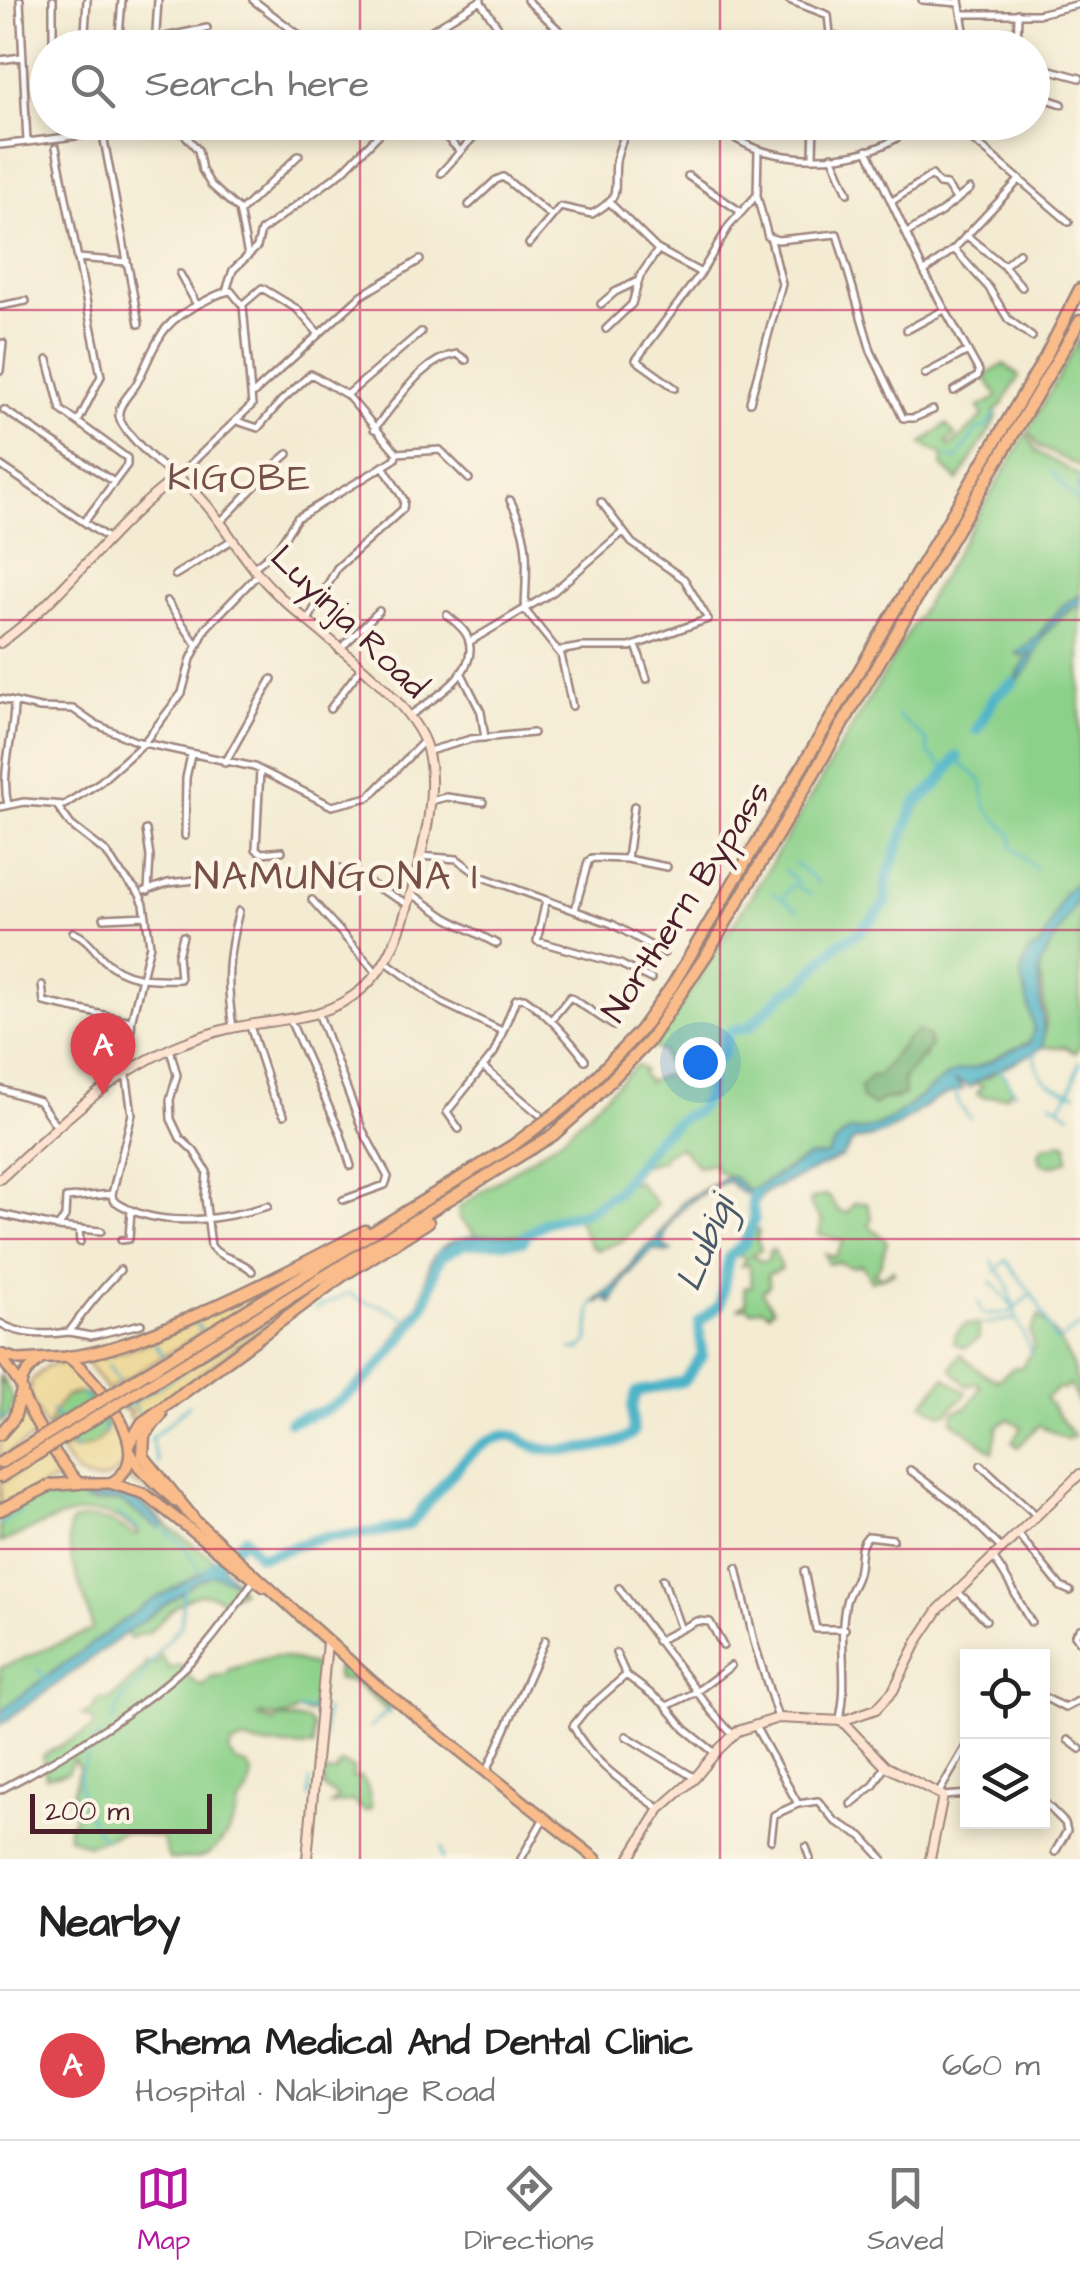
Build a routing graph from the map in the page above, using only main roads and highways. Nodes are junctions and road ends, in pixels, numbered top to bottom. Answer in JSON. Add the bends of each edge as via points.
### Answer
{"nodes":[{"id":1,"x":1080,"y":289,"type":"edge"},
{"id":2,"x":1080,"y":321,"type":"edge"},
{"id":3,"x":446,"y":1203,"type":"junction"},
{"id":4,"x":395,"y":1221,"type":"junction"},
{"id":5,"x":0,"y":1355,"type":"edge"},
{"id":6,"x":68,"y":1357,"type":"junction"},
{"id":7,"x":39,"y":1360,"type":"junction"},
{"id":8,"x":22,"y":1389,"type":"junction"},
{"id":9,"x":188,"y":1390,"type":"junction"},
{"id":10,"x":121,"y":1395,"type":"junction"},
{"id":11,"x":0,"y":1434,"type":"edge"},
{"id":12,"x":39,"y":1446,"type":"junction"},
{"id":13,"x":130,"y":1448,"type":"junction"},
{"id":14,"x":0,"y":1464,"type":"edge"},
{"id":15,"x":0,"y":1477,"type":"edge"},
{"id":16,"x":78,"y":1483,"type":"junction"},
{"id":17,"x":110,"y":1483,"type":"junction"},
{"id":18,"x":0,"y":1510,"type":"edge"},
{"id":19,"x":189,"y":1520,"type":"junction"},
{"id":20,"x":275,"y":1594,"type":"junction"},
{"id":21,"x":584,"y":1855,"type":"edge"},
{"id":22,"x":596,"y":1859,"type":"edge"}],
"edges":[{"from":1,"to":4,"type":"highway","name":"Northern Bypass","via":[[658,1006],[561,1110]]},
{"from":2,"to":3,"type":"highway","name":"Northern Bypass","via":[[670,1013],[631,1061],[553,1135]]},
{"from":3,"to":9,"type":"highway"},
{"from":3,"to":10,"type":"highway","name":"Northern Bypass"},
{"from":4,"to":6,"type":"highway","via":[[148,1336]]},
{"from":4,"to":10,"type":"highway","name":"Northern Bypass"},
{"from":5,"to":7,"type":"main road"},
{"from":5,"to":8,"type":"main road"},
{"from":6,"to":7,"type":"main road"},
{"from":6,"to":13,"type":"main road","via":[[97,1386]]},
{"from":7,"to":8,"type":"main road"},
{"from":8,"to":11,"type":"highway","via":[[14,1418]]},
{"from":8,"to":16,"type":"main road"},
{"from":9,"to":13,"type":"highway","via":[[142,1423]]},
{"from":9,"to":19,"type":"highway","via":[[149,1428],[141,1448]]},
{"from":10,"to":12,"type":"highway","name":"Northern Bypass","bridge":true},
{"from":12,"to":14,"type":"highway","name":"Northern Bypass"},
{"from":12,"to":15,"type":"highway","name":"Northern Bypass"},
{"from":13,"to":17,"type":"main road","via":[[126,1473]]},
{"from":13,"to":19,"type":"main road"},
{"from":16,"to":17,"type":"main road"},
{"from":16,"to":18,"type":"highway","via":[[51,1486]]},
{"from":17,"to":19,"type":"main road"},
{"from":19,"to":20,"type":"main road"},
{"from":19,"to":20,"type":"main road"},
{"from":20,"to":21,"type":"main road"},
{"from":21,"to":22,"type":"main road"}]}
